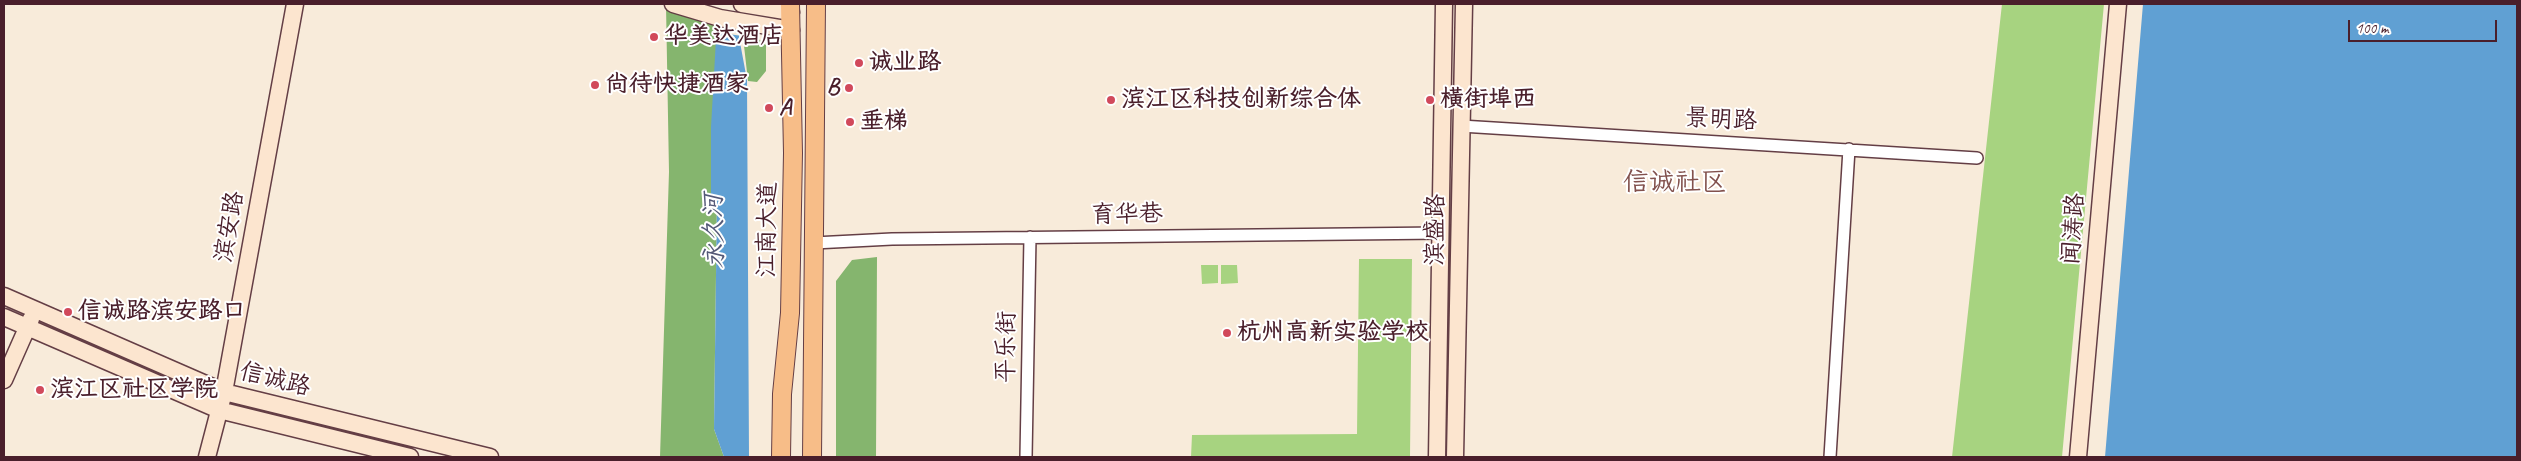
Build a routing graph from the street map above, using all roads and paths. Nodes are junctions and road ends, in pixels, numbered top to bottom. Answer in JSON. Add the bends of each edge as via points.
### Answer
{"nodes":[{"id":1,"x":295,"y":4,"type":"edge"},
{"id":2,"x":673,"y":4,"type":"edge"},
{"id":3,"x":742,"y":4,"type":"edge"},
{"id":4,"x":816,"y":4,"type":"edge"},
{"id":5,"x":1444,"y":4,"type":"edge"},
{"id":6,"x":1464,"y":4,"type":"edge"},
{"id":7,"x":2118,"y":4,"type":"edge"},
{"id":8,"x":790,"y":8,"type":"edge"},
{"id":9,"x":791,"y":30,"type":"junction"},
{"id":10,"x":1461,"y":126,"type":"junction"},
{"id":11,"x":1849,"y":148,"type":"junction"},
{"id":12,"x":1977,"y":158,"type":"dead end"},
{"id":13,"x":1441,"y":233,"type":"junction"},
{"id":14,"x":1030,"y":237,"type":"junction"},
{"id":15,"x":814,"y":243,"type":"junction"},
{"id":16,"x":4,"y":296,"type":"edge"},
{"id":17,"x":35,"y":310,"type":"junction"},
{"id":18,"x":4,"y":317,"type":"edge"},
{"id":19,"x":27,"y":328,"type":"junction"},
{"id":20,"x":4,"y":380,"type":"edge"},
{"id":21,"x":224,"y":392,"type":"junction"},
{"id":22,"x":219,"y":410,"type":"junction"},
{"id":23,"x":207,"y":457,"type":"edge"},
{"id":24,"x":410,"y":457,"type":"edge"},
{"id":25,"x":490,"y":457,"type":"edge"},
{"id":26,"x":781,"y":457,"type":"edge"},
{"id":27,"x":812,"y":457,"type":"edge"},
{"id":28,"x":1026,"y":457,"type":"edge"},
{"id":29,"x":1437,"y":457,"type":"edge"},
{"id":30,"x":1455,"y":457,"type":"edge"},
{"id":31,"x":1830,"y":457,"type":"edge"},
{"id":32,"x":2078,"y":457,"type":"edge"}],
"edges":[{"from":1,"to":21,"type":"main road","name":"滨安路"},
{"from":2,"to":9,"type":"main road","via":[[691,11]]},
{"from":3,"to":8,"type":"main road"},
{"from":4,"to":15,"type":"main road","name":"江南大道"},
{"from":5,"to":13,"type":"main road","name":"滨盛路"},
{"from":6,"to":10,"type":"main road","name":"滨盛路"},
{"from":7,"to":32,"type":"main road","name":"闻涛路"},
{"from":8,"to":9,"type":"main road","name":"江南大道"},
{"from":9,"to":26,"type":"main road","name":"江南大道","via":[[790,304],[782,394]]},
{"from":10,"to":11,"type":"street","name":"景明路"},
{"from":10,"to":30,"type":"main road","name":"滨盛路"},
{"from":11,"to":12,"type":"street","name":"景明路"},
{"from":11,"to":31,"type":"street"},
{"from":13,"to":14,"type":"street","name":"育华巷"},
{"from":13,"to":29,"type":"main road","name":"滨盛路"},
{"from":14,"to":15,"type":"street","name":"育华巷"},
{"from":14,"to":28,"type":"street","name":"平乐街"},
{"from":15,"to":27,"type":"main road","name":"江南大道"},
{"from":16,"to":17,"type":"main road","name":"信诚路"},
{"from":17,"to":19,"type":"main road"},
{"from":17,"to":21,"type":"main road","name":"信诚路"},
{"from":18,"to":19,"type":"main road","name":"信诚路"},
{"from":19,"to":20,"type":"main road"},
{"from":19,"to":22,"type":"main road","name":"信诚路"},
{"from":21,"to":22,"type":"main road","name":"滨安路"},
{"from":21,"to":25,"type":"main road","name":"信诚路"},
{"from":22,"to":23,"type":"main road","name":"滨安路"},
{"from":22,"to":24,"type":"main road","name":"信诚路"}]}
